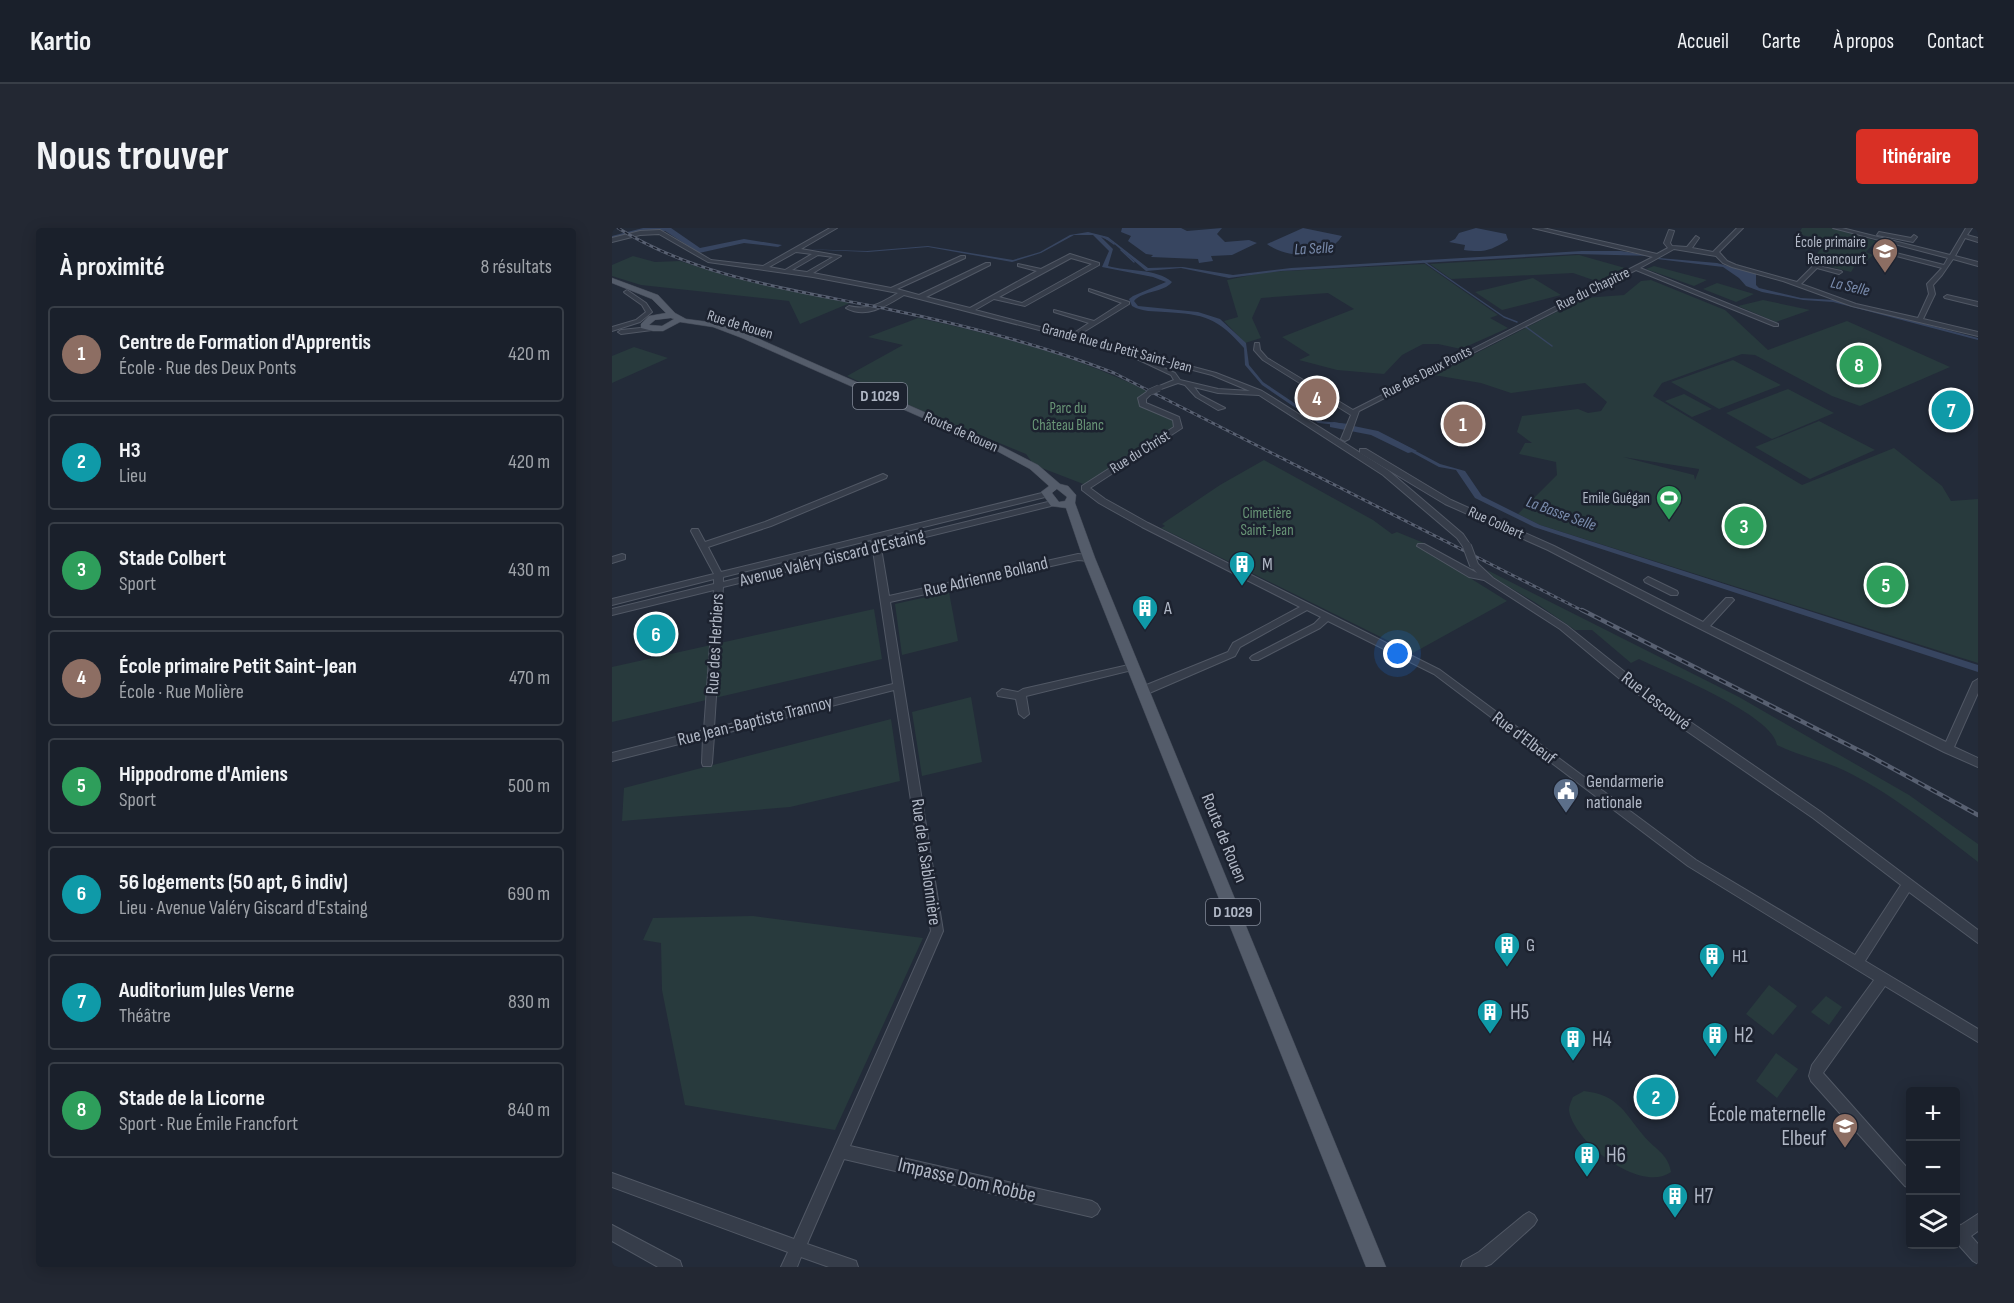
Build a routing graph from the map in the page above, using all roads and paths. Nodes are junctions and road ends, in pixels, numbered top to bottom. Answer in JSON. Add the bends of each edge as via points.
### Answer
{"nodes":[{"id":1,"x":834,"y":228,"type":"edge"},
{"id":2,"x":1536,"y":228,"type":"edge"},
{"id":3,"x":1740,"y":228,"type":"edge"},
{"id":4,"x":1836,"y":228,"type":"edge"},
{"id":5,"x":1860,"y":228,"type":"edge"},
{"id":6,"x":1969,"y":228,"type":"edge"},
{"id":7,"x":1671,"y":231,"type":"dead end"},
{"id":8,"x":1855,"y":234,"type":"junction"},
{"id":9,"x":1963,"y":236,"type":"junction"},
{"id":10,"x":1914,"y":237,"type":"dead end"},
{"id":11,"x":1696,"y":238,"type":"dead end"},
{"id":12,"x":1875,"y":239,"type":"junction"},
{"id":13,"x":612,"y":240,"type":"edge"},
{"id":14,"x":1978,"y":240,"type":"edge"},
{"id":15,"x":1948,"y":247,"type":"dead end"},
{"id":16,"x":799,"y":248,"type":"junction"},
{"id":17,"x":1667,"y":248,"type":"junction"},
{"id":18,"x":1689,"y":248,"type":"junction"},
{"id":19,"x":1710,"y":252,"type":"junction"},
{"id":20,"x":817,"y":253,"type":"junction"},
{"id":21,"x":1888,"y":253,"type":"dead end"},
{"id":22,"x":1613,"y":254,"type":"dead end"},
{"id":23,"x":963,"y":257,"type":"dead end"},
{"id":24,"x":1655,"y":258,"type":"junction"},
{"id":25,"x":1949,"y":258,"type":"junction"},
{"id":26,"x":1978,"y":258,"type":"edge"},
{"id":27,"x":1688,"y":259,"type":"dead end"},
{"id":28,"x":988,"y":264,"type":"dead end"},
{"id":29,"x":1978,"y":264,"type":"edge"},
{"id":30,"x":1020,"y":265,"type":"dead end"},
{"id":31,"x":1944,"y":267,"type":"junction"},
{"id":32,"x":764,"y":268,"type":"junction"},
{"id":33,"x":1636,"y":268,"type":"junction"},
{"id":34,"x":787,"y":271,"type":"junction"},
{"id":35,"x":1042,"y":271,"type":"junction"},
{"id":36,"x":1839,"y":272,"type":"dead end"},
{"id":37,"x":808,"y":274,"type":"junction"},
{"id":38,"x":612,"y":282,"type":"edge"},
{"id":39,"x":1797,"y":285,"type":"junction"},
{"id":40,"x":891,"y":290,"type":"junction"},
{"id":41,"x":1091,"y":290,"type":"dead end"},
{"id":42,"x":627,"y":292,"type":"junction"},
{"id":43,"x":903,"y":293,"type":"junction"},
{"id":44,"x":920,"y":297,"type":"junction"},
{"id":45,"x":993,"y":297,"type":"junction"},
{"id":46,"x":1947,"y":297,"type":"dead end"},
{"id":47,"x":1978,"y":304,"type":"edge"},
{"id":48,"x":849,"y":308,"type":"dead end"},
{"id":49,"x":972,"y":309,"type":"junction"},
{"id":50,"x":1056,"y":311,"type":"dead end"},
{"id":51,"x":656,"y":317,"type":"junction"},
{"id":52,"x":675,"y":317,"type":"junction"},
{"id":53,"x":1920,"y":320,"type":"junction"},
{"id":54,"x":1095,"y":323,"type":"junction"},
{"id":55,"x":1519,"y":325,"type":"joint"},
{"id":56,"x":1776,"y":325,"type":"dead end"},
{"id":57,"x":671,"y":326,"type":"junction"},
{"id":58,"x":647,"y":327,"type":"junction"},
{"id":59,"x":612,"y":331,"type":"edge"},
{"id":60,"x":1978,"y":334,"type":"edge"},
{"id":61,"x":1073,"y":336,"type":"junction"},
{"id":62,"x":1257,"y":344,"type":"dead end"},
{"id":63,"x":1123,"y":349,"type":"junction"},
{"id":64,"x":776,"y":351,"type":"junction"},
{"id":65,"x":1178,"y":381,"type":"junction"},
{"id":66,"x":1187,"y":383,"type":"junction"},
{"id":67,"x":1260,"y":392,"type":"junction"},
{"id":68,"x":1221,"y":408,"type":"dead end"},
{"id":69,"x":1353,"y":413,"type":"junction"},
{"id":70,"x":1343,"y":436,"type":"junction"},
{"id":71,"x":883,"y":476,"type":"dead end"},
{"id":72,"x":1085,"y":488,"type":"junction"},
{"id":73,"x":1067,"y":491,"type":"joint"},
{"id":74,"x":1055,"y":497,"type":"junction"},
{"id":75,"x":694,"y":531,"type":"dead end"},
{"id":76,"x":876,"y":543,"type":"junction"},
{"id":77,"x":702,"y":546,"type":"junction"},
{"id":78,"x":1421,"y":546,"type":"dead end"},
{"id":79,"x":622,"y":557,"type":"dead end"},
{"id":80,"x":1089,"y":558,"type":"junction"},
{"id":81,"x":612,"y":560,"type":"edge"},
{"id":82,"x":1486,"y":577,"type":"junction"},
{"id":83,"x":1648,"y":580,"type":"dead end"},
{"id":84,"x":719,"y":581,"type":"junction"},
{"id":85,"x":1660,"y":586,"type":"junction"},
{"id":86,"x":1674,"y":593,"type":"dead end"},
{"id":87,"x":1647,"y":598,"type":"junction"},
{"id":88,"x":884,"y":600,"type":"junction"},
{"id":89,"x":1729,"y":600,"type":"dead end"},
{"id":90,"x":612,"y":602,"type":"edge"},
{"id":91,"x":1308,"y":606,"type":"junction"},
{"id":92,"x":612,"y":612,"type":"edge"},
{"id":93,"x":1328,"y":616,"type":"junction"},
{"id":94,"x":1704,"y":627,"type":"junction"},
{"id":95,"x":1255,"y":658,"type":"dead end"},
{"id":96,"x":1133,"y":667,"type":"junction"},
{"id":97,"x":1978,"y":682,"type":"edge"},
{"id":98,"x":898,"y":686,"type":"junction"},
{"id":99,"x":1143,"y":691,"type":"junction"},
{"id":100,"x":1002,"y":693,"type":"dead end"},
{"id":101,"x":1020,"y":696,"type":"junction"},
{"id":102,"x":1024,"y":714,"type":"dead end"},
{"id":103,"x":710,"y":732,"type":"junction"},
{"id":104,"x":1948,"y":749,"type":"junction"},
{"id":105,"x":612,"y":757,"type":"edge"},
{"id":106,"x":707,"y":763,"type":"dead end"},
{"id":107,"x":1978,"y":763,"type":"edge"},
{"id":108,"x":1908,"y":884,"type":"junction"},
{"id":109,"x":1978,"y":936,"type":"edge"},
{"id":110,"x":1857,"y":962,"type":"junction"},
{"id":111,"x":1883,"y":978,"type":"junction"},
{"id":112,"x":1978,"y":1036,"type":"edge"},
{"id":113,"x":842,"y":1151,"type":"junction"},
{"id":114,"x":1906,"y":1175,"type":"edge"},
{"id":115,"x":612,"y":1180,"type":"edge"},
{"id":116,"x":1092,"y":1209,"type":"dead end"},
{"id":117,"x":1529,"y":1220,"type":"dead end"},
{"id":118,"x":1978,"y":1222,"type":"edge"},
{"id":119,"x":1960,"y":1232,"type":"edge"},
{"id":120,"x":612,"y":1233,"type":"edge"},
{"id":121,"x":1960,"y":1235,"type":"edge"},
{"id":122,"x":798,"y":1247,"type":"junction"},
{"id":123,"x":1978,"y":1256,"type":"edge"},
{"id":124,"x":674,"y":1267,"type":"edge"},
{"id":125,"x":789,"y":1267,"type":"edge"},
{"id":126,"x":850,"y":1267,"type":"edge"},
{"id":127,"x":1376,"y":1267,"type":"edge"},
{"id":128,"x":1469,"y":1267,"type":"edge"}],
"edges":[{"from":1,"to":16,"type":"street"},
{"from":2,"to":24,"type":"street"},
{"from":3,"to":19,"type":"street"},
{"from":4,"to":8,"type":"street"},
{"from":5,"to":8,"type":"street"},
{"from":6,"to":9,"type":"street"},
{"from":7,"to":17,"type":"street"},
{"from":8,"to":12,"type":"street"},
{"from":9,"to":14,"type":"street"},
{"from":9,"to":25,"type":"street"},
{"from":10,"to":12,"type":"street","via":[[1912,240],[1879,234]]},
{"from":11,"to":18,"type":"street"},
{"from":12,"to":25,"type":"street"},
{"from":13,"to":32,"type":"street","name":"Grande Rue du Petit Saint-Jean","via":[[660,232],[703,259]]},
{"from":15,"to":25,"type":"street"},
{"from":16,"to":20,"type":"street"},
{"from":16,"to":32,"type":"street"},
{"from":17,"to":18,"type":"street"},
{"from":17,"to":24,"type":"street","name":"Rue du Chapitre"},
{"from":18,"to":19,"type":"street"},
{"from":19,"to":27,"type":"street"},
{"from":19,"to":39,"type":"street","via":[[1734,266]]},
{"from":20,"to":34,"type":"street"},
{"from":20,"to":37,"type":"street","via":[[838,256]]},
{"from":21,"to":31,"type":"street"},
{"from":22,"to":24,"type":"street"},
{"from":23,"to":40,"type":"street"},
{"from":24,"to":33,"type":"street","name":"Rue du Chapitre"},
{"from":25,"to":26,"type":"street","via":[[1959,254]]},
{"from":25,"to":29,"type":"street"},
{"from":25,"to":31,"type":"street"},
{"from":28,"to":44,"type":"street"},
{"from":30,"to":35,"type":"street"},
{"from":31,"to":53,"type":"street","via":[[1930,284],[1932,294]]},
{"from":32,"to":34,"type":"street","name":"Grande Rue du Petit Saint-Jean"},
{"from":33,"to":55,"type":"street","name":"Rue du Chapitre"},
{"from":33,"to":56,"type":"street"},
{"from":34,"to":37,"type":"street","name":"Grande Rue du Petit Saint-Jean"},
{"from":35,"to":45,"type":"street"},
{"from":35,"to":45,"type":"street","via":[[1073,255],[1097,264],[1023,305]]},
{"from":36,"to":39,"type":"street","via":[[1816,266]]},
{"from":37,"to":40,"type":"street","name":"Grande Rue du Petit Saint-Jean"},
{"from":38,"to":42,"type":"main road"},
{"from":38,"to":52,"type":"main road","via":[[654,297]]},
{"from":39,"to":53,"type":"street","via":[[1854,305]]},
{"from":40,"to":43,"type":"street","name":"Grande Rue du Petit Saint-Jean"},
{"from":41,"to":54,"type":"street","via":[[1127,303]]},
{"from":42,"to":51,"type":"main road","via":[[652,303],[657,309]]},
{"from":42,"to":59,"type":"street","via":[[649,312]]},
{"from":43,"to":44,"type":"street","name":"Grande Rue du Petit Saint-Jean"},
{"from":43,"to":48,"type":"street","via":[[873,311]]},
{"from":44,"to":49,"type":"street","name":"Grande Rue du Petit Saint-Jean"},
{"from":45,"to":49,"type":"street"},
{"from":46,"to":47,"type":"street"},
{"from":49,"to":61,"type":"street","name":"Grande Rue du Petit Saint-Jean"},
{"from":50,"to":54,"type":"street"},
{"from":51,"to":52,"type":"main road","name":"Rue de Rouen"},
{"from":51,"to":58,"type":"main road"},
{"from":52,"to":57,"type":"main road"},
{"from":52,"to":64,"type":"main road","name":"Rue de Rouen","number":"D 1029","via":[[714,325]]},
{"from":53,"to":60,"type":"street"},
{"from":54,"to":61,"type":"street"},
{"from":55,"to":69,"type":"street","name":"Rue des Deux Ponts"},
{"from":57,"to":58,"type":"main road","name":"Rue de Rouen"},
{"from":57,"to":64,"type":"main road","name":"Rue de Rouen","number":"D 1029","via":[[701,326]]},
{"from":58,"to":59,"type":"street"},
{"from":61,"to":63,"type":"street","name":"Grande Rue du Petit Saint-Jean"},
{"from":62,"to":69,"type":"street","via":[[1265,359]]},
{"from":63,"to":65,"type":"street","via":[[1173,374]]},
{"from":63,"to":67,"type":"street","name":"Grande Rue du Petit Saint-Jean","via":[[1208,372]]},
{"from":64,"to":74,"type":"main road","name":"Route de Rouen","number":"D 1029","via":[[1015,456]]},
{"from":65,"to":66,"type":"street"},
{"from":65,"to":72,"type":"street","name":"Rue du Christ","bridge":true,"via":[[1142,398],[1143,404],[1176,419],[1178,428]]},
{"from":66,"to":67,"type":"street","via":[[1221,391]]},
{"from":66,"to":68,"type":"street","via":[[1198,396]]},
{"from":67,"to":70,"type":"street","name":"Grande Rue du Petit Saint-Jean","via":[[1320,429]]},
{"from":69,"to":70,"type":"street"},
{"from":70,"to":82,"type":"street","name":"Rue Lescouvé","bridge":true,"via":[[1467,546],[1474,565]]},
{"from":70,"to":87,"type":"street","name":"Rue Colbert","via":[[1448,502],[1541,543]]},
{"from":71,"to":77,"type":"street","via":[[768,524]]},
{"from":72,"to":73,"type":"street"},
{"from":72,"to":91,"type":"street","name":"Rue d'Elbeuf","via":[[1124,514]]},
{"from":73,"to":74,"type":"main road"},
{"from":74,"to":76,"type":"street","name":"Avenue Valéry Giscard d'Estaing"},
{"from":74,"to":80,"type":"main road","name":"Route de Rouen","number":"D 1029"},
{"from":75,"to":77,"type":"street","name":"Rue des Herbiers"},
{"from":76,"to":84,"type":"street","name":"Avenue Valéry Giscard d'Estaing"},
{"from":76,"to":88,"type":"street","name":"Rue de la Sablonnière"},
{"from":77,"to":84,"type":"street","name":"Rue des Herbiers"},
{"from":78,"to":82,"type":"street","via":[[1472,575]]},
{"from":79,"to":81,"type":"street"},
{"from":80,"to":88,"type":"street","name":"Rue Adrienne Bolland","via":[[1078,557]]},
{"from":80,"to":96,"type":"main road","name":"Route de Rouen","number":"D 1029"},
{"from":82,"to":108,"type":"street","name":"Rue Lescouvé","via":[[1548,616],[1666,711],[1817,815]]},
{"from":83,"to":85,"type":"street"},
{"from":84,"to":90,"type":"street","name":"Avenue Valéry Giscard d'Estaing"},
{"from":84,"to":92,"type":"street","name":"Avenue Valéry Giscard d'Estaing"},
{"from":84,"to":103,"type":"street","name":"Rue des Herbiers"},
{"from":85,"to":86,"type":"street"},
{"from":85,"to":87,"type":"street"},
{"from":87,"to":94,"type":"street","name":"Rue Colbert"},
{"from":88,"to":98,"type":"street","name":"Rue de la Sablonnière"},
{"from":89,"to":94,"type":"street"},
{"from":91,"to":93,"type":"street","name":"Rue d'Elbeuf"},
{"from":91,"to":99,"type":"street","via":[[1236,645],[1232,654]]},
{"from":93,"to":95,"type":"street","via":[[1317,626]]},
{"from":93,"to":110,"type":"street","name":"Rue d'Elbeuf","via":[[1437,672],[1692,863]]},
{"from":94,"to":104,"type":"street","name":"Rue Colbert"},
{"from":96,"to":99,"type":"main road","name":"Route de Rouen","number":"D 1029"},
{"from":96,"to":101,"type":"street"},
{"from":97,"to":104,"type":"street"},
{"from":98,"to":103,"type":"street","name":"Rue Jean-Baptiste Trannoy"},
{"from":98,"to":113,"type":"street","name":"Rue de la Sablonnière","via":[[937,931]]},
{"from":99,"to":127,"type":"main road","name":"Route de Rouen","number":"D 1029"},
{"from":100,"to":101,"type":"street"},
{"from":101,"to":102,"type":"street"},
{"from":103,"to":105,"type":"street","name":"Rue Jean-Baptiste Trannoy"},
{"from":103,"to":106,"type":"street","name":"Rue des Herbiers"},
{"from":104,"to":107,"type":"street","name":"Rue Colbert"},
{"from":108,"to":109,"type":"street","name":"Rue Lescouvé"},
{"from":108,"to":110,"type":"street"},
{"from":110,"to":111,"type":"street","name":"Rue d'Elbeuf"},
{"from":111,"to":112,"type":"street","name":"Rue d'Elbeuf"},
{"from":111,"to":114,"type":"street","via":[[1816,1076]]},
{"from":113,"to":116,"type":"street","name":"Impasse Dom Robbe"},
{"from":113,"to":122,"type":"street","name":"Rue de la Sablonnière"},
{"from":115,"to":122,"type":"street"},
{"from":117,"to":128,"type":"street"},
{"from":118,"to":119,"type":"street"},
{"from":120,"to":124,"type":"street"},
{"from":121,"to":123,"type":"street"},
{"from":122,"to":125,"type":"street","name":"Rue de la Sablonnière"},
{"from":122,"to":126,"type":"street"}]}
